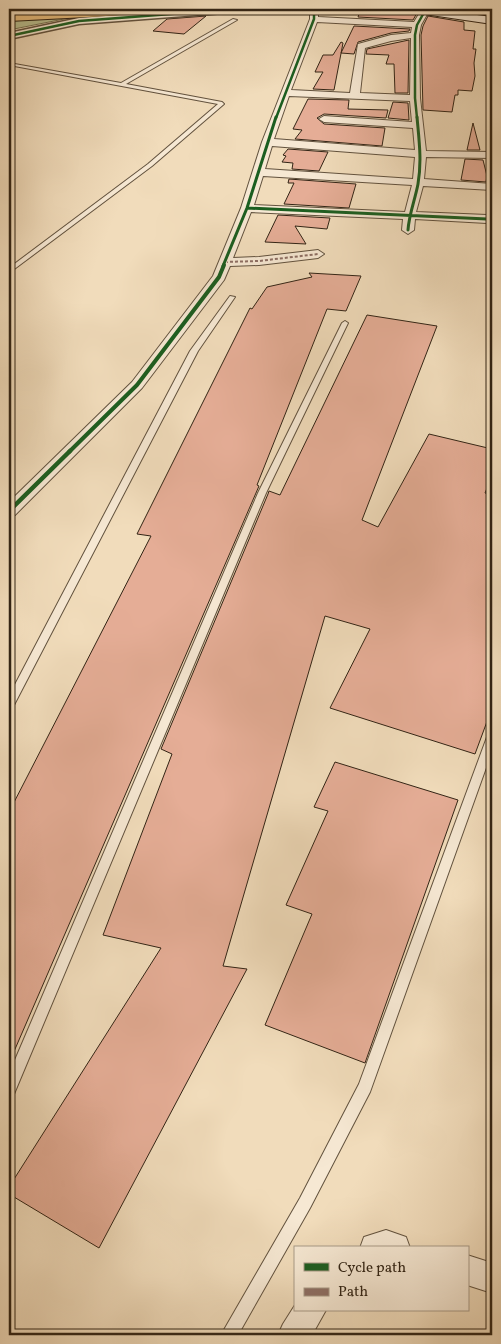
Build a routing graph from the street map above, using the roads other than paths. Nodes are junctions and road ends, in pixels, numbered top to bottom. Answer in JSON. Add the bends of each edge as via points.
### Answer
{"nodes":[{"id":1,"x":95,"y":9,"type":"edge"},
{"id":2,"x":183,"y":9,"type":"edge"},
{"id":3,"x":424,"y":9,"type":"edge"},
{"id":4,"x":9,"y":12,"type":"edge"},
{"id":5,"x":236,"y":14,"type":"edge"},
{"id":6,"x":314,"y":14,"type":"edge"},
{"id":7,"x":9,"y":18,"type":"edge"},
{"id":8,"x":492,"y":19,"type":"edge"},
{"id":9,"x":416,"y":30,"type":"junction"},
{"id":10,"x":9,"y":36,"type":"edge"},
{"id":11,"x":9,"y":64,"type":"edge"},
{"id":12,"x":123,"y":84,"type":"junction"},
{"id":13,"x":286,"y":93,"type":"junction"},
{"id":14,"x":355,"y":95,"type":"junction"},
{"id":15,"x":415,"y":98,"type":"junction"},
{"id":16,"x":324,"y":119,"type":"dead end"},
{"id":17,"x":418,"y":125,"type":"junction"},
{"id":18,"x":267,"y":142,"type":"junction"},
{"id":19,"x":421,"y":154,"type":"junction"},
{"id":20,"x":492,"y":155,"type":"edge"},
{"id":21,"x":258,"y":172,"type":"junction"},
{"id":22,"x":418,"y":184,"type":"junction"},
{"id":23,"x":492,"y":187,"type":"edge"},
{"id":24,"x":247,"y":208,"type":"junction"},
{"id":25,"x":409,"y":217,"type":"junction"},
{"id":26,"x":487,"y":219,"type":"dead end"},
{"id":27,"x":408,"y":230,"type":"dead end"},
{"id":28,"x":318,"y":254,"type":"dead end"},
{"id":29,"x":224,"y":262,"type":"junction"},
{"id":30,"x":9,"y":271,"type":"edge"},
{"id":31,"x":232,"y":297,"type":"dead end"},
{"id":32,"x":345,"y":323,"type":"dead end"},
{"id":33,"x":9,"y":511,"type":"edge"},
{"id":34,"x":9,"y":705,"type":"edge"},
{"id":35,"x":492,"y":737,"type":"edge"},
{"id":36,"x":9,"y":1089,"type":"edge"},
{"id":37,"x":468,"y":1270,"type":"edge"},
{"id":38,"x":492,"y":1278,"type":"edge"},
{"id":39,"x":309,"y":1312,"type":"edge"},
{"id":40,"x":229,"y":1335,"type":"edge"},
{"id":41,"x":294,"y":1335,"type":"edge"}],
"edges":[{"from":1,"to":4,"type":"highway"},
{"from":2,"to":7,"type":"highway"},
{"from":3,"to":8,"type":"main road"},
{"from":3,"to":9,"type":"street"},
{"from":5,"to":10,"type":"street","via":[[79,21]]},
{"from":5,"to":12,"type":"lane"},
{"from":6,"to":9,"type":"street"},
{"from":6,"to":13,"type":"street"},
{"from":9,"to":14,"type":"street","via":[[361,46]]},
{"from":9,"to":15,"type":"street"},
{"from":11,"to":12,"type":"lane"},
{"from":12,"to":30,"type":"lane","via":[[222,103],[150,165]]},
{"from":13,"to":14,"type":"street"},
{"from":13,"to":18,"type":"street"},
{"from":14,"to":15,"type":"street"},
{"from":15,"to":17,"type":"street"},
{"from":16,"to":17,"type":"street"},
{"from":17,"to":19,"type":"street"},
{"from":18,"to":19,"type":"street"},
{"from":18,"to":21,"type":"street"},
{"from":19,"to":20,"type":"street"},
{"from":19,"to":22,"type":"street"},
{"from":21,"to":22,"type":"street"},
{"from":21,"to":24,"type":"street"},
{"from":22,"to":23,"type":"street"},
{"from":22,"to":25,"type":"street"},
{"from":24,"to":25,"type":"street"},
{"from":24,"to":29,"type":"street"},
{"from":25,"to":26,"type":"street"},
{"from":25,"to":27,"type":"street"},
{"from":28,"to":29,"type":"street"},
{"from":29,"to":33,"type":"street","via":[[219,277],[137,385]]},
{"from":31,"to":34,"type":"lane","via":[[194,351]]},
{"from":32,"to":36,"type":"lane","via":[[262,493]]},
{"from":35,"to":40,"type":"lane","via":[[365,1087],[305,1203]]},
{"from":37,"to":38,"type":"street"},
{"from":39,"to":41,"type":"street"}]}
